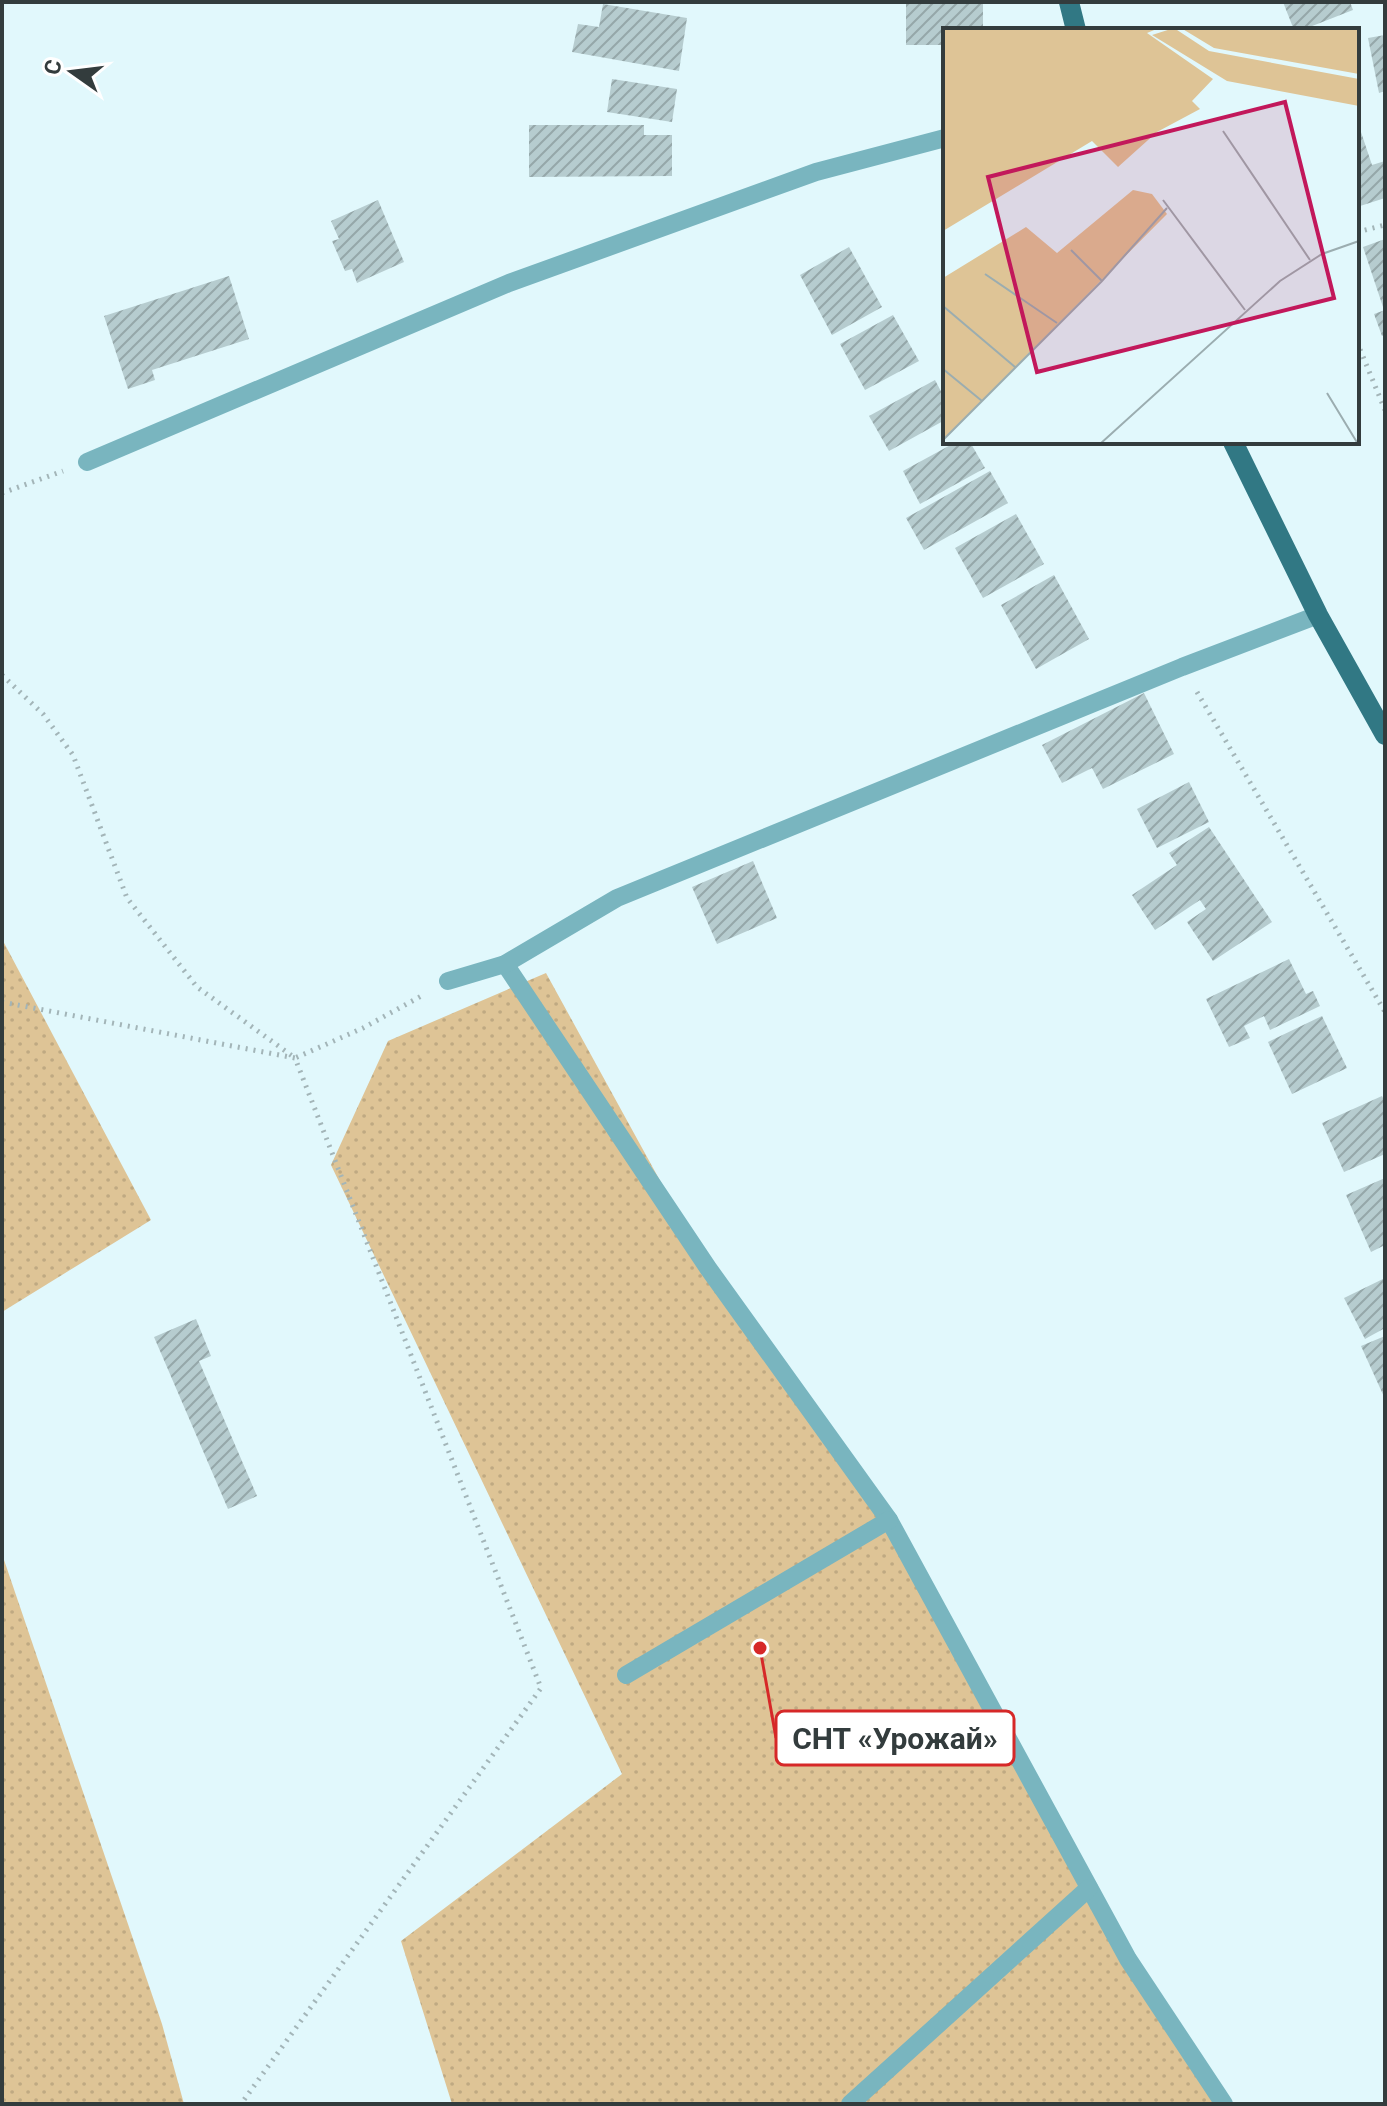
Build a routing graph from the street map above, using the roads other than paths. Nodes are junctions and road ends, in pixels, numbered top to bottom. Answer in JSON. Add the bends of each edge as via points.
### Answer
{"nodes":[{"id":1,"x":1069,"y":2,"type":"edge"},
{"id":2,"x":1076,"y":28,"type":"edge"},
{"id":3,"x":943,"y":139,"type":"edge"},
{"id":4,"x":1234,"y":444,"type":"edge"},
{"id":5,"x":87,"y":462,"type":"road end"},
{"id":6,"x":1318,"y":615,"type":"junction"},
{"id":7,"x":1385,"y":735,"type":"edge"},
{"id":8,"x":505,"y":964,"type":"junction"},
{"id":9,"x":448,"y":981,"type":"road end"},
{"id":10,"x":889,"y":1520,"type":"junction"},
{"id":11,"x":626,"y":1675,"type":"dead end"},
{"id":12,"x":1089,"y":1888,"type":"junction"},
{"id":13,"x":850,"y":2104,"type":"edge"},
{"id":14,"x":1224,"y":2104,"type":"edge"}],
"edges":[{"from":1,"to":2,"type":"main road"},
{"from":3,"to":5,"type":"lane","via":[[816,172],[509,283]]},
{"from":4,"to":6,"type":"main road"},
{"from":6,"to":7,"type":"main road"},
{"from":6,"to":8,"type":"lane","via":[[617,898]]},
{"from":8,"to":9,"type":"lane"},
{"from":8,"to":10,"type":"lane","via":[[708,1268]]},
{"from":10,"to":11,"type":"lane"},
{"from":10,"to":12,"type":"lane"},
{"from":12,"to":13,"type":"lane"},
{"from":12,"to":14,"type":"lane","via":[[1128,1959]]}]}
